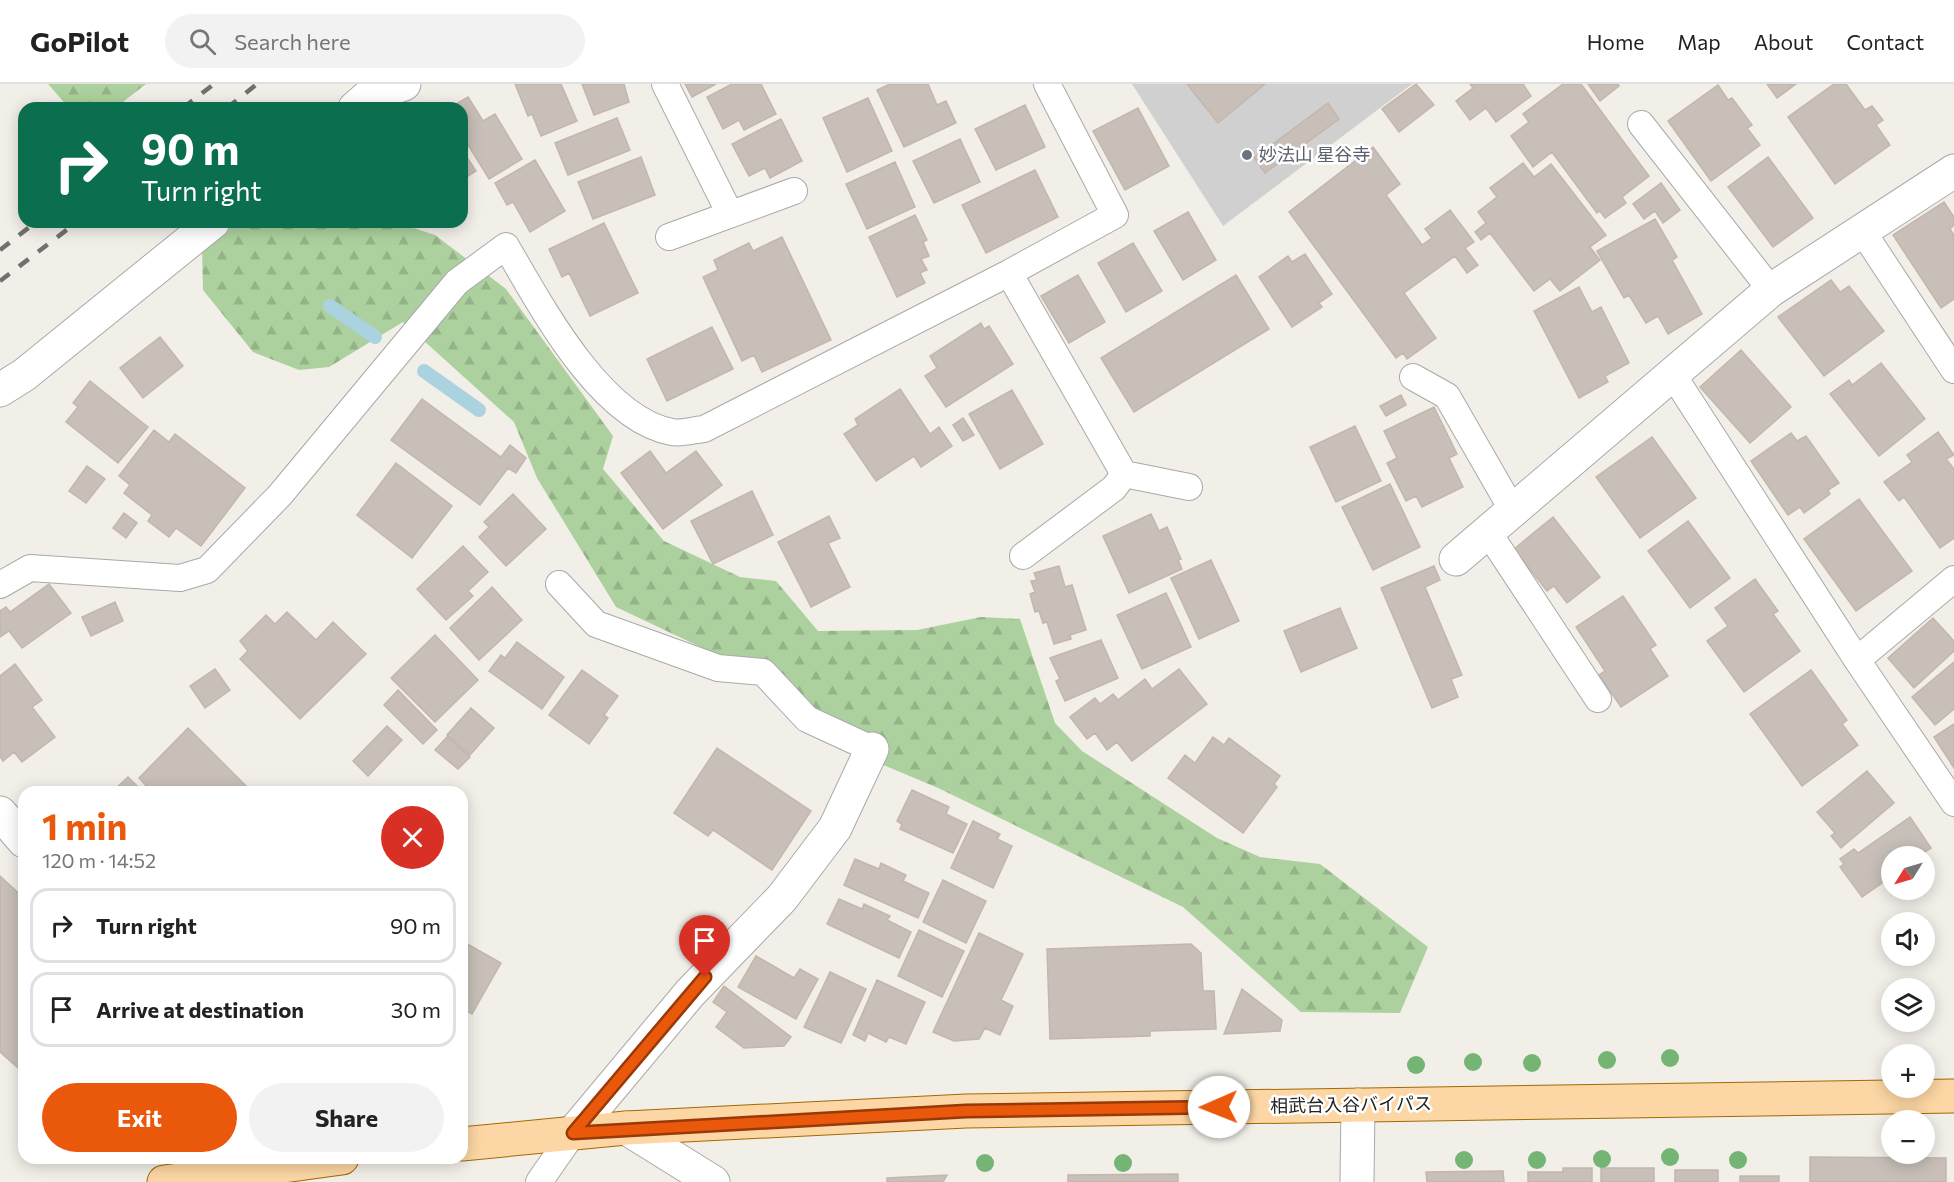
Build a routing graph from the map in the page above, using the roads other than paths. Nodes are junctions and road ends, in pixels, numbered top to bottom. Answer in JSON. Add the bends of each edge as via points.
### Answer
{"nodes":[{"id":1,"x":404,"y":84,"type":"edge"},
{"id":2,"x":665,"y":84,"type":"edge"},
{"id":3,"x":1047,"y":84,"type":"edge"},
{"id":4,"x":361,"y":102,"type":"edge"},
{"id":5,"x":1641,"y":124,"type":"dead end"},
{"id":6,"x":1954,"y":171,"type":"edge"},
{"id":7,"x":794,"y":191,"type":"dead end"},
{"id":8,"x":730,"y":214,"type":"junction"},
{"id":9,"x":206,"y":228,"type":"edge"},
{"id":10,"x":1862,"y":229,"type":"junction"},
{"id":11,"x":669,"y":237,"type":"dead end"},
{"id":12,"x":1009,"y":273,"type":"junction"},
{"id":13,"x":1771,"y":290,"type":"junction"},
{"id":14,"x":1954,"y":370,"type":"edge"},
{"id":15,"x":1672,"y":375,"type":"junction"},
{"id":16,"x":1413,"y":377,"type":"dead end"},
{"id":17,"x":0,"y":390,"type":"edge"},
{"id":18,"x":1124,"y":474,"type":"junction"},
{"id":19,"x":1190,"y":488,"type":"dead end"},
{"id":20,"x":1513,"y":511,"type":"junction"},
{"id":21,"x":1488,"y":532,"type":"junction"},
{"id":22,"x":1023,"y":556,"type":"dead end"},
{"id":23,"x":1456,"y":560,"type":"dead end"},
{"id":24,"x":1954,"y":579,"type":"edge"},
{"id":25,"x":559,"y":584,"type":"dead end"},
{"id":26,"x":0,"y":585,"type":"edge"},
{"id":27,"x":1857,"y":660,"type":"junction"},
{"id":28,"x":1598,"y":699,"type":"dead end"},
{"id":29,"x":872,"y":749,"type":"joint"},
{"id":30,"x":1954,"y":803,"type":"edge"},
{"id":31,"x":0,"y":813,"type":"edge"},
{"id":32,"x":18,"y":834,"type":"edge"},
{"id":33,"x":1954,"y":1096,"type":"edge"},
{"id":34,"x":1358,"y":1105,"type":"junction"},
{"id":35,"x":627,"y":1128,"type":"junction"},
{"id":36,"x":573,"y":1133,"type":"junction"},
{"id":37,"x":468,"y":1143,"type":"edge"},
{"id":38,"x":298,"y":1164,"type":"edge"},
{"id":39,"x":164,"y":1182,"type":"edge"},
{"id":40,"x":539,"y":1182,"type":"edge"},
{"id":41,"x":713,"y":1182,"type":"edge"},
{"id":42,"x":1357,"y":1182,"type":"edge"}],
"edges":[{"from":1,"to":4,"type":"street","via":[[370,95]]},
{"from":2,"to":8,"type":"lane"},
{"from":3,"to":12,"type":"lane","via":[[1115,215]]},
{"from":5,"to":13,"type":"lane"},
{"from":6,"to":10,"type":"street"},
{"from":7,"to":8,"type":"lane"},
{"from":8,"to":11,"type":"lane"},
{"from":9,"to":17,"type":"street","via":[[24,375]]},
{"from":10,"to":13,"type":"street"},
{"from":10,"to":14,"type":"lane"},
{"from":12,"to":18,"type":"lane"},
{"from":12,"to":26,"type":"lane","via":[[704,429],[673,432],[640,420],[603,392],[548,317],[506,246],[457,282],[280,495],[207,570],[180,578],[30,568]]},
{"from":13,"to":15,"type":"street"},
{"from":15,"to":20,"type":"street"},
{"from":15,"to":27,"type":"lane"},
{"from":16,"to":20,"type":"lane","via":[[1447,396]]},
{"from":18,"to":19,"type":"lane"},
{"from":18,"to":22,"type":"lane","via":[[1114,488]]},
{"from":20,"to":21,"type":"street"},
{"from":21,"to":23,"type":"street"},
{"from":21,"to":28,"type":"lane"},
{"from":24,"to":27,"type":"lane"},
{"from":25,"to":29,"type":"lane","via":[[596,624],[718,668],[763,672],[807,718]]},
{"from":27,"to":30,"type":"lane"},
{"from":29,"to":36,"type":"street","via":[[835,828],[782,898],[690,993]]},
{"from":31,"to":32,"type":"street"},
{"from":33,"to":34,"type":"main road","name":"相武台入谷バイパス"},
{"from":34,"to":35,"type":"main road","name":"相武台入谷バイパス","via":[[966,1111]]},
{"from":34,"to":42,"type":"street"},
{"from":35,"to":36,"type":"main road","name":"相武台入谷バイパス"},
{"from":35,"to":41,"type":"street"},
{"from":36,"to":37,"type":"main road","name":"相武台入谷バイパス"},
{"from":36,"to":40,"type":"lane"},
{"from":38,"to":39,"type":"main road"}]}
